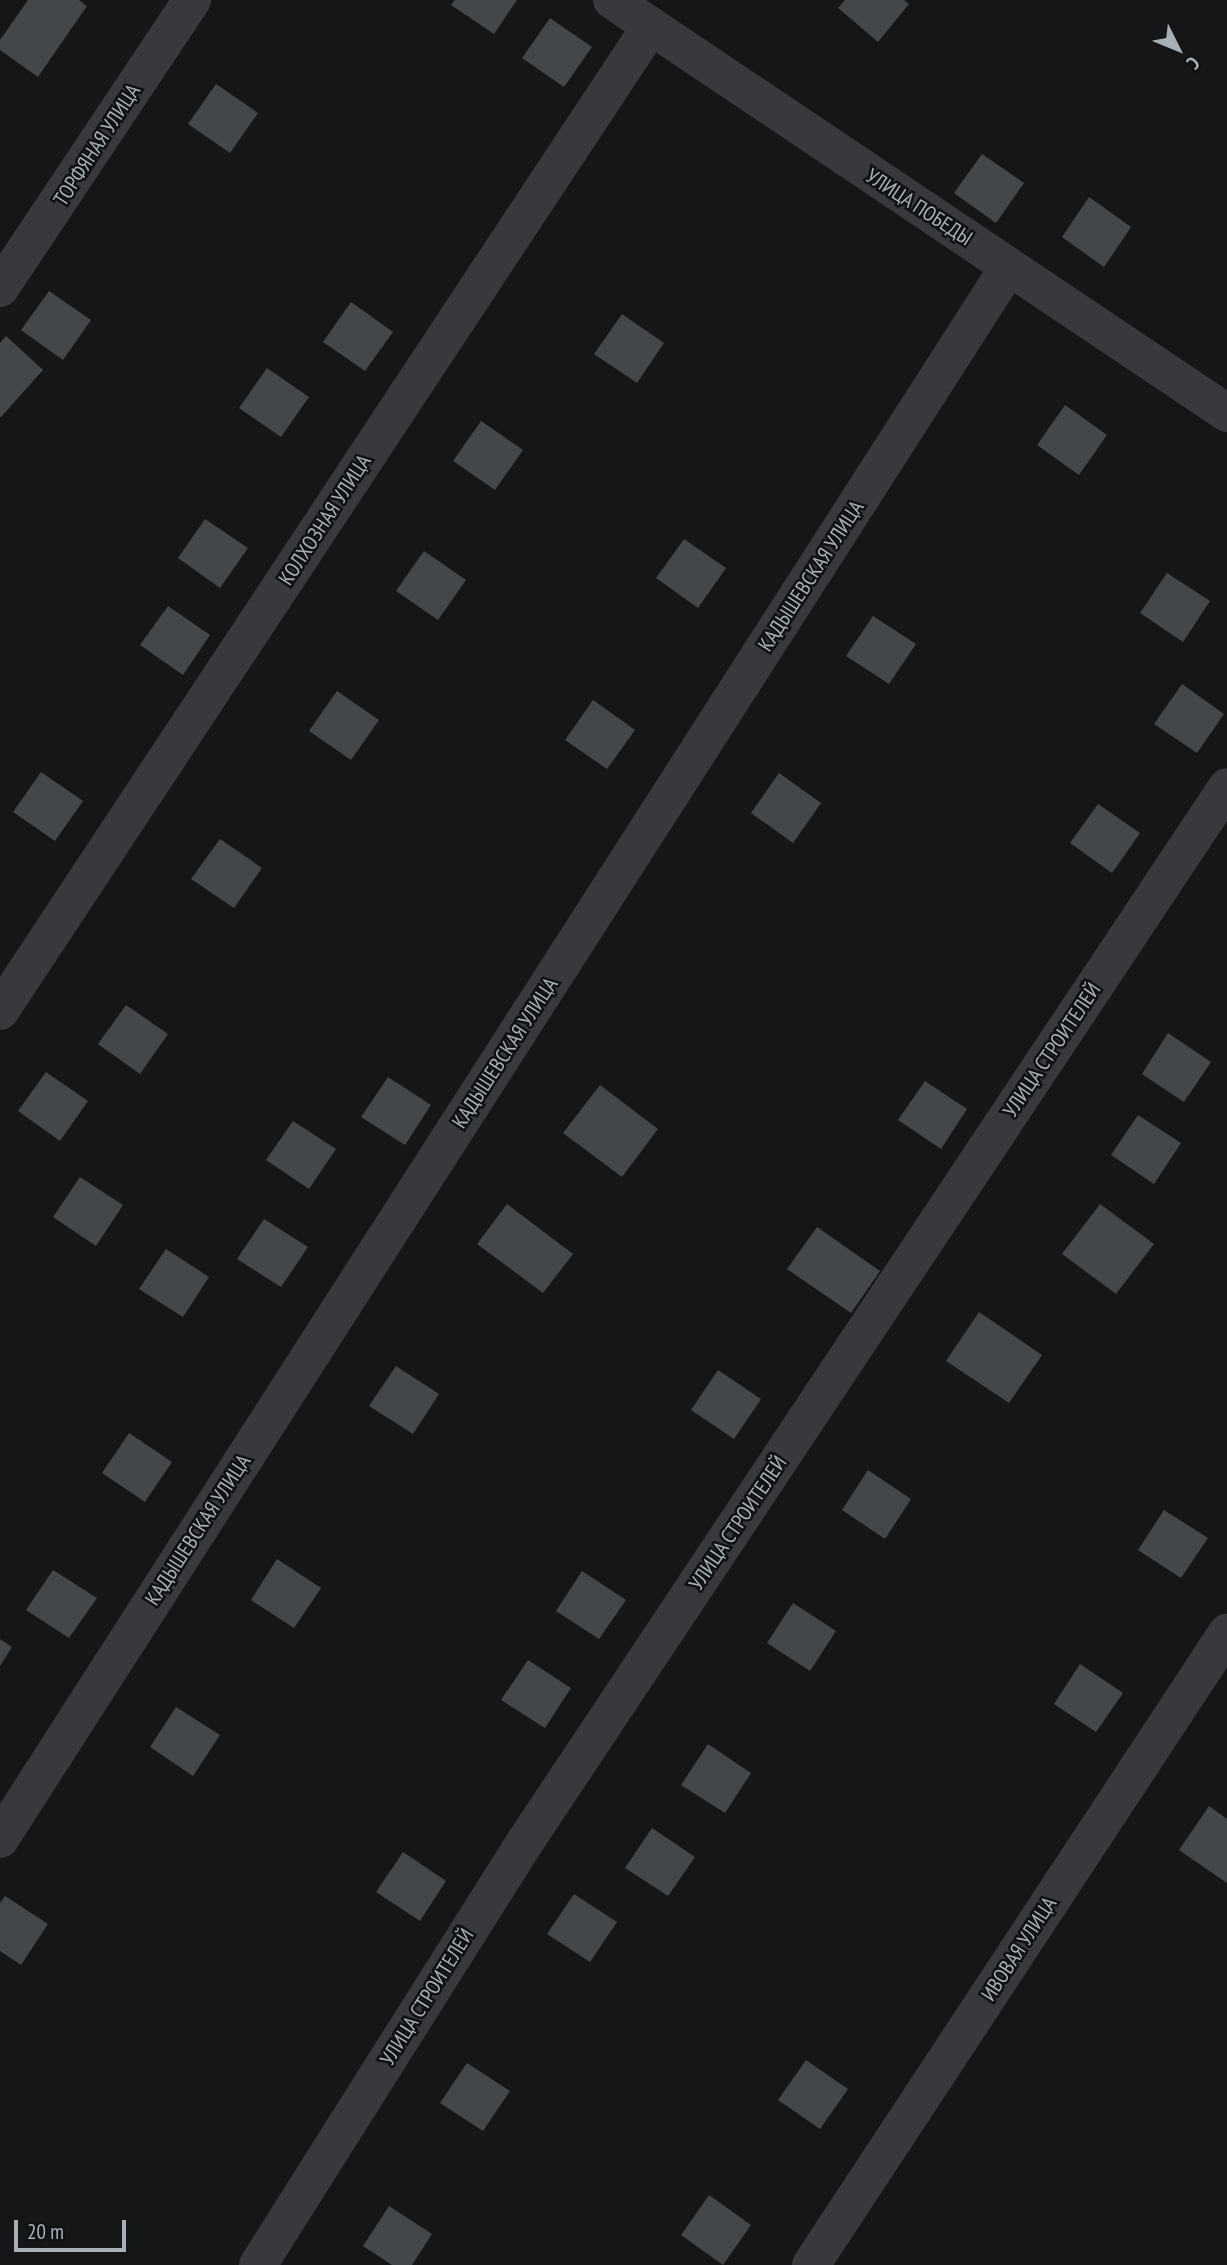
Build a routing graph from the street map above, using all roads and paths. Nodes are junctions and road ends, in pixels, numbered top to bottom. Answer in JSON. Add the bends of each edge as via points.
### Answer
{"nodes":[{"id":1,"x":192,"y":0,"type":"edge"},
{"id":2,"x":612,"y":0,"type":"edge"},
{"id":3,"x":649,"y":29,"type":"junction"},
{"id":4,"x":1009,"y":267,"type":"junction"},
{"id":5,"x":0,"y":288,"type":"edge"},
{"id":6,"x":1227,"y":413,"type":"edge"},
{"id":7,"x":1227,"y":787,"type":"edge"},
{"id":8,"x":0,"y":1011,"type":"edge"},
{"id":9,"x":1227,"y":1633,"type":"edge"},
{"id":10,"x":0,"y":1839,"type":"edge"},
{"id":11,"x":258,"y":2265,"type":"edge"},
{"id":12,"x":811,"y":2265,"type":"edge"}],
"edges":[{"from":1,"to":5,"type":"street","name":"ТОРФЯНАЯ УЛИЦА"},
{"from":2,"to":3,"type":"street","name":"УЛИЦА ПОБЕДЫ"},
{"from":3,"to":4,"type":"street","name":"УЛИЦА ПОБЕДЫ"},
{"from":3,"to":8,"type":"street","name":"КОЛХОЗНАЯ УЛИЦА"},
{"from":4,"to":6,"type":"street","name":"УЛИЦА ПОБЕДЫ"},
{"from":4,"to":10,"type":"street","name":"КАДЫШЕВСКАЯ УЛИЦА"},
{"from":7,"to":11,"type":"street","name":"УЛИЦА СТРОИТЕЛЕЙ","via":[[525,1842]]},
{"from":9,"to":12,"type":"street","name":"ИВОВАЯ УЛИЦА"}]}
